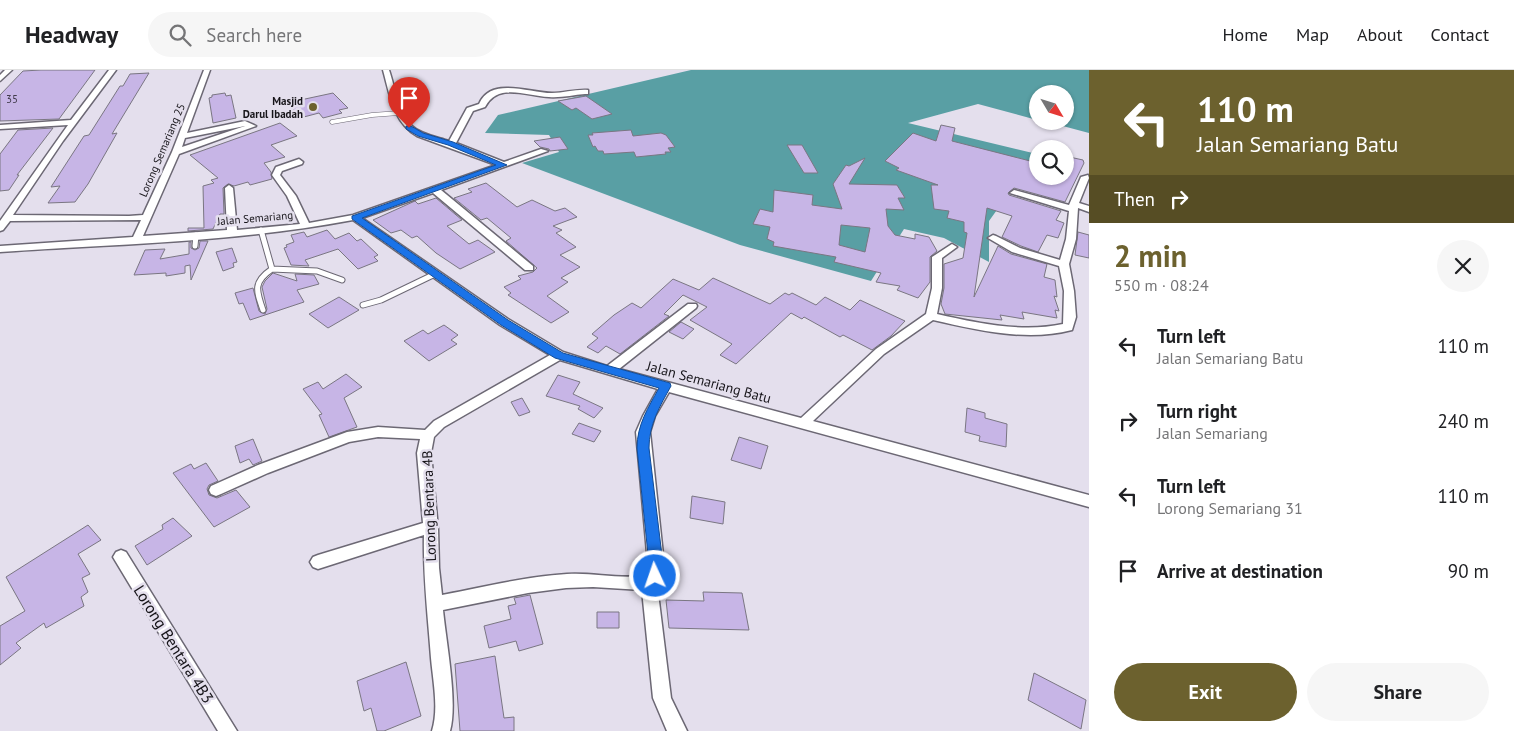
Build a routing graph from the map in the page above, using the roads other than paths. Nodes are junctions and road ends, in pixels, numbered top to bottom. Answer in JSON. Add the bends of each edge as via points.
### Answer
{"nodes":[{"id":1,"x":9,"y":70,"type":"edge"},
{"id":2,"x":113,"y":70,"type":"edge"},
{"id":3,"x":207,"y":70,"type":"edge"},
{"id":4,"x":386,"y":70,"type":"edge"},
{"id":5,"x":0,"y":79,"type":"edge"},
{"id":6,"x":585,"y":92,"type":"dead end"},
{"id":7,"x":399,"y":113,"type":"junction"},
{"id":8,"x":74,"y":122,"type":"junction"},
{"id":9,"x":332,"y":122,"type":"dead end"},
{"id":10,"x":0,"y":127,"type":"edge"},
{"id":11,"x":182,"y":136,"type":"junction"},
{"id":12,"x":451,"y":144,"type":"junction"},
{"id":13,"x":176,"y":152,"type":"junction"},
{"id":14,"x":544,"y":152,"type":"dead end"},
{"id":15,"x":299,"y":162,"type":"dead end"},
{"id":16,"x":503,"y":165,"type":"junction"},
{"id":17,"x":1085,"y":177,"type":"dead end"},
{"id":18,"x":229,"y":188,"type":"dead end"},
{"id":19,"x":435,"y":190,"type":"junction"},
{"id":20,"x":1014,"y":193,"type":"dead end"},
{"id":21,"x":1073,"y":207,"type":"junction"},
{"id":22,"x":1089,"y":209,"type":"edge"},
{"id":23,"x":146,"y":217,"type":"junction"},
{"id":24,"x":356,"y":217,"type":"junction"},
{"id":25,"x":7,"y":218,"type":"junction"},
{"id":26,"x":306,"y":226,"type":"junction"},
{"id":27,"x":0,"y":228,"type":"edge"},
{"id":28,"x":261,"y":230,"type":"junction"},
{"id":29,"x":232,"y":233,"type":"junction"},
{"id":30,"x":196,"y":235,"type":"junction"},
{"id":31,"x":993,"y":238,"type":"dead end"},
{"id":32,"x":137,"y":239,"type":"junction"},
{"id":33,"x":195,"y":246,"type":"dead end"},
{"id":34,"x":952,"y":247,"type":"dead end"},
{"id":35,"x":0,"y":250,"type":"edge"},
{"id":36,"x":1064,"y":264,"type":"junction"},
{"id":37,"x":529,"y":268,"type":"dead end"},
{"id":38,"x":272,"y":269,"type":"junction"},
{"id":39,"x":435,"y":274,"type":"junction"},
{"id":40,"x":342,"y":280,"type":"dead end"},
{"id":41,"x":362,"y":305,"type":"dead end"},
{"id":42,"x":692,"y":306,"type":"dead end"},
{"id":43,"x":263,"y":310,"type":"dead end"},
{"id":44,"x":931,"y":316,"type":"junction"},
{"id":45,"x":559,"y":355,"type":"junction"},
{"id":46,"x":609,"y":371,"type":"junction"},
{"id":47,"x":666,"y":386,"type":"junction"},
{"id":48,"x":804,"y":423,"type":"junction"},
{"id":49,"x":428,"y":435,"type":"junction"},
{"id":50,"x":216,"y":490,"type":"dead end"},
{"id":51,"x":1089,"y":502,"type":"edge"},
{"id":52,"x":431,"y":529,"type":"junction"},
{"id":53,"x":121,"y":557,"type":"dead end"},
{"id":54,"x":318,"y":562,"type":"dead end"},
{"id":55,"x":649,"y":582,"type":"junction"},
{"id":56,"x":435,"y":604,"type":"junction"},
{"id":57,"x":228,"y":731,"type":"edge"},
{"id":58,"x":441,"y":731,"type":"edge"},
{"id":59,"x":678,"y":731,"type":"edge"}],
"edges":[{"from":1,"to":5,"type":"street"},
{"from":2,"to":8,"type":"street"},
{"from":3,"to":11,"type":"street","name":"Lorong Semariang 25"},
{"from":4,"to":7,"type":"street"},
{"from":6,"to":12,"type":"street","via":[[549,95],[493,91],[486,95],[482,105],[470,110]]},
{"from":7,"to":9,"type":"lane"},
{"from":7,"to":12,"type":"street","via":[[409,128]]},
{"from":8,"to":10,"type":"street"},
{"from":8,"to":25,"type":"street"},
{"from":11,"to":13,"type":"street","name":"Lorong Semariang 25"},
{"from":11,"to":13,"type":"street","via":[[245,122],[252,126]]},
{"from":12,"to":16,"type":"street"},
{"from":13,"to":23,"type":"street","name":"Lorong Semariang 25"},
{"from":14,"to":16,"type":"street","name":"Jalan Semariang"},
{"from":15,"to":26,"type":"street","via":[[276,174]]},
{"from":16,"to":19,"type":"street","name":"Jalan Semariang"},
{"from":17,"to":21,"type":"street"},
{"from":18,"to":29,"type":"street"},
{"from":19,"to":24,"type":"street","name":"Jalan Semariang"},
{"from":19,"to":37,"type":"street"},
{"from":20,"to":21,"type":"street"},
{"from":21,"to":22,"type":"street"},
{"from":21,"to":36,"type":"street","via":[[1071,239]]},
{"from":23,"to":25,"type":"street"},
{"from":23,"to":32,"type":"street","name":"Lorong Semariang 25"},
{"from":24,"to":26,"type":"street","name":"Jalan Semariang"},
{"from":24,"to":39,"type":"street","name":"Jalan Semariang Batu"},
{"from":25,"to":27,"type":"street"},
{"from":26,"to":28,"type":"street","name":"Jalan Semariang"},
{"from":28,"to":29,"type":"street","name":"Jalan Semariang"},
{"from":28,"to":38,"type":"lane"},
{"from":29,"to":30,"type":"street","name":"Jalan Semariang"},
{"from":30,"to":32,"type":"street","name":"Jalan Semariang"},
{"from":30,"to":33,"type":"lane"},
{"from":31,"to":36,"type":"street","via":[[1016,250]]},
{"from":32,"to":35,"type":"street","name":"Jalan Semariang"},
{"from":34,"to":44,"type":"street","via":[[937,257],[937,288]]},
{"from":36,"to":44,"type":"street","via":[[1069,291],[1068,326],[1046,331],[966,324]]},
{"from":38,"to":40,"type":"lane","via":[[316,270]]},
{"from":38,"to":43,"type":"lane","via":[[255,288]]},
{"from":39,"to":41,"type":"lane","via":[[381,300]]},
{"from":39,"to":45,"type":"street","name":"Jalan Semariang Batu"},
{"from":42,"to":46,"type":"street"},
{"from":44,"to":48,"type":"street","via":[[908,329],[849,378]]},
{"from":45,"to":46,"type":"street","name":"Jalan Semariang Batu"},
{"from":45,"to":49,"type":"street","name":"Lorong Bentara 4B","via":[[438,424]]},
{"from":46,"to":47,"type":"street","name":"Jalan Semariang Batu"},
{"from":47,"to":48,"type":"street","name":"Jalan Semariang Batu"},
{"from":47,"to":55,"type":"street","via":[[643,432],[656,564],[655,576]]},
{"from":48,"to":51,"type":"street","name":"Jalan Semariang Batu"},
{"from":49,"to":50,"type":"street","via":[[378,432],[347,437]]},
{"from":49,"to":52,"type":"street","name":"Lorong Bentara 4B","via":[[424,453]]},
{"from":52,"to":54,"type":"street","via":[[420,529]]},
{"from":52,"to":56,"type":"street","name":"Lorong Bentara 4B"},
{"from":53,"to":57,"type":"street","name":"Lorong Bentara 4B3"},
{"from":55,"to":56,"type":"street","via":[[586,580],[535,584]]},
{"from":55,"to":59,"type":"street","via":[[662,698]]},
{"from":56,"to":58,"type":"street","name":"Lorong Bentara 4B","via":[[443,693]]}]}
